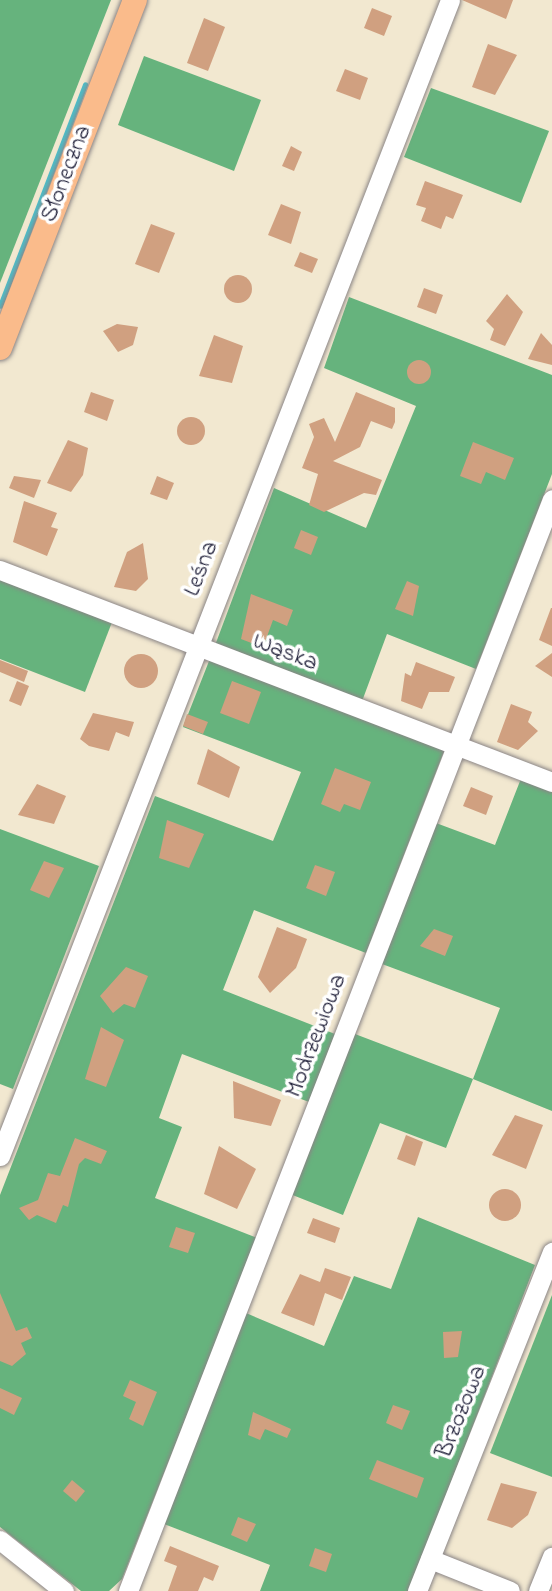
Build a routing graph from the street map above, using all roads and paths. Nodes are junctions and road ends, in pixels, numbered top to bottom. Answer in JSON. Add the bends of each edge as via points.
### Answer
{"nodes":[{"id":1,"x":135,"y":0,"type":"edge"},
{"id":2,"x":450,"y":0,"type":"edge"},
{"id":3,"x":0,"y":348,"type":"edge"},
{"id":4,"x":552,"y":499,"type":"edge"},
{"id":5,"x":0,"y":570,"type":"edge"},
{"id":6,"x":198,"y":646,"type":"junction"},
{"id":7,"x":456,"y":745,"type":"junction"},
{"id":8,"x":552,"y":782,"type":"edge"},
{"id":9,"x":0,"y":1156,"type":"edge"},
{"id":10,"x":552,"y":1252,"type":"edge"},
{"id":11,"x":0,"y":1539,"type":"edge"},
{"id":12,"x":552,"y":1557,"type":"edge"},
{"id":13,"x":430,"y":1559,"type":"junction"},
{"id":14,"x":64,"y":1591,"type":"edge"},
{"id":15,"x":128,"y":1591,"type":"edge"},
{"id":16,"x":417,"y":1591,"type":"edge"},
{"id":17,"x":509,"y":1591,"type":"edge"},
{"id":18,"x":538,"y":1591,"type":"edge"}],
"edges":[{"from":1,"to":3,"type":"main road","name":"Słoneczna"},
{"from":2,"to":6,"type":"street","name":"Leśna"},
{"from":4,"to":7,"type":"street","name":"Modrzewiowa"},
{"from":5,"to":6,"type":"street","name":"Wąska"},
{"from":6,"to":7,"type":"street","name":"Wąska"},
{"from":6,"to":9,"type":"street","name":"Leśna"},
{"from":7,"to":8,"type":"street","name":"Wąska"},
{"from":7,"to":15,"type":"street","name":"Modrzewiowa"},
{"from":10,"to":13,"type":"street","name":"Brzozowa"},
{"from":11,"to":14,"type":"street"},
{"from":12,"to":18,"type":"street"},
{"from":13,"to":16,"type":"street","name":"Brzozowa"},
{"from":13,"to":17,"type":"street"}]}
